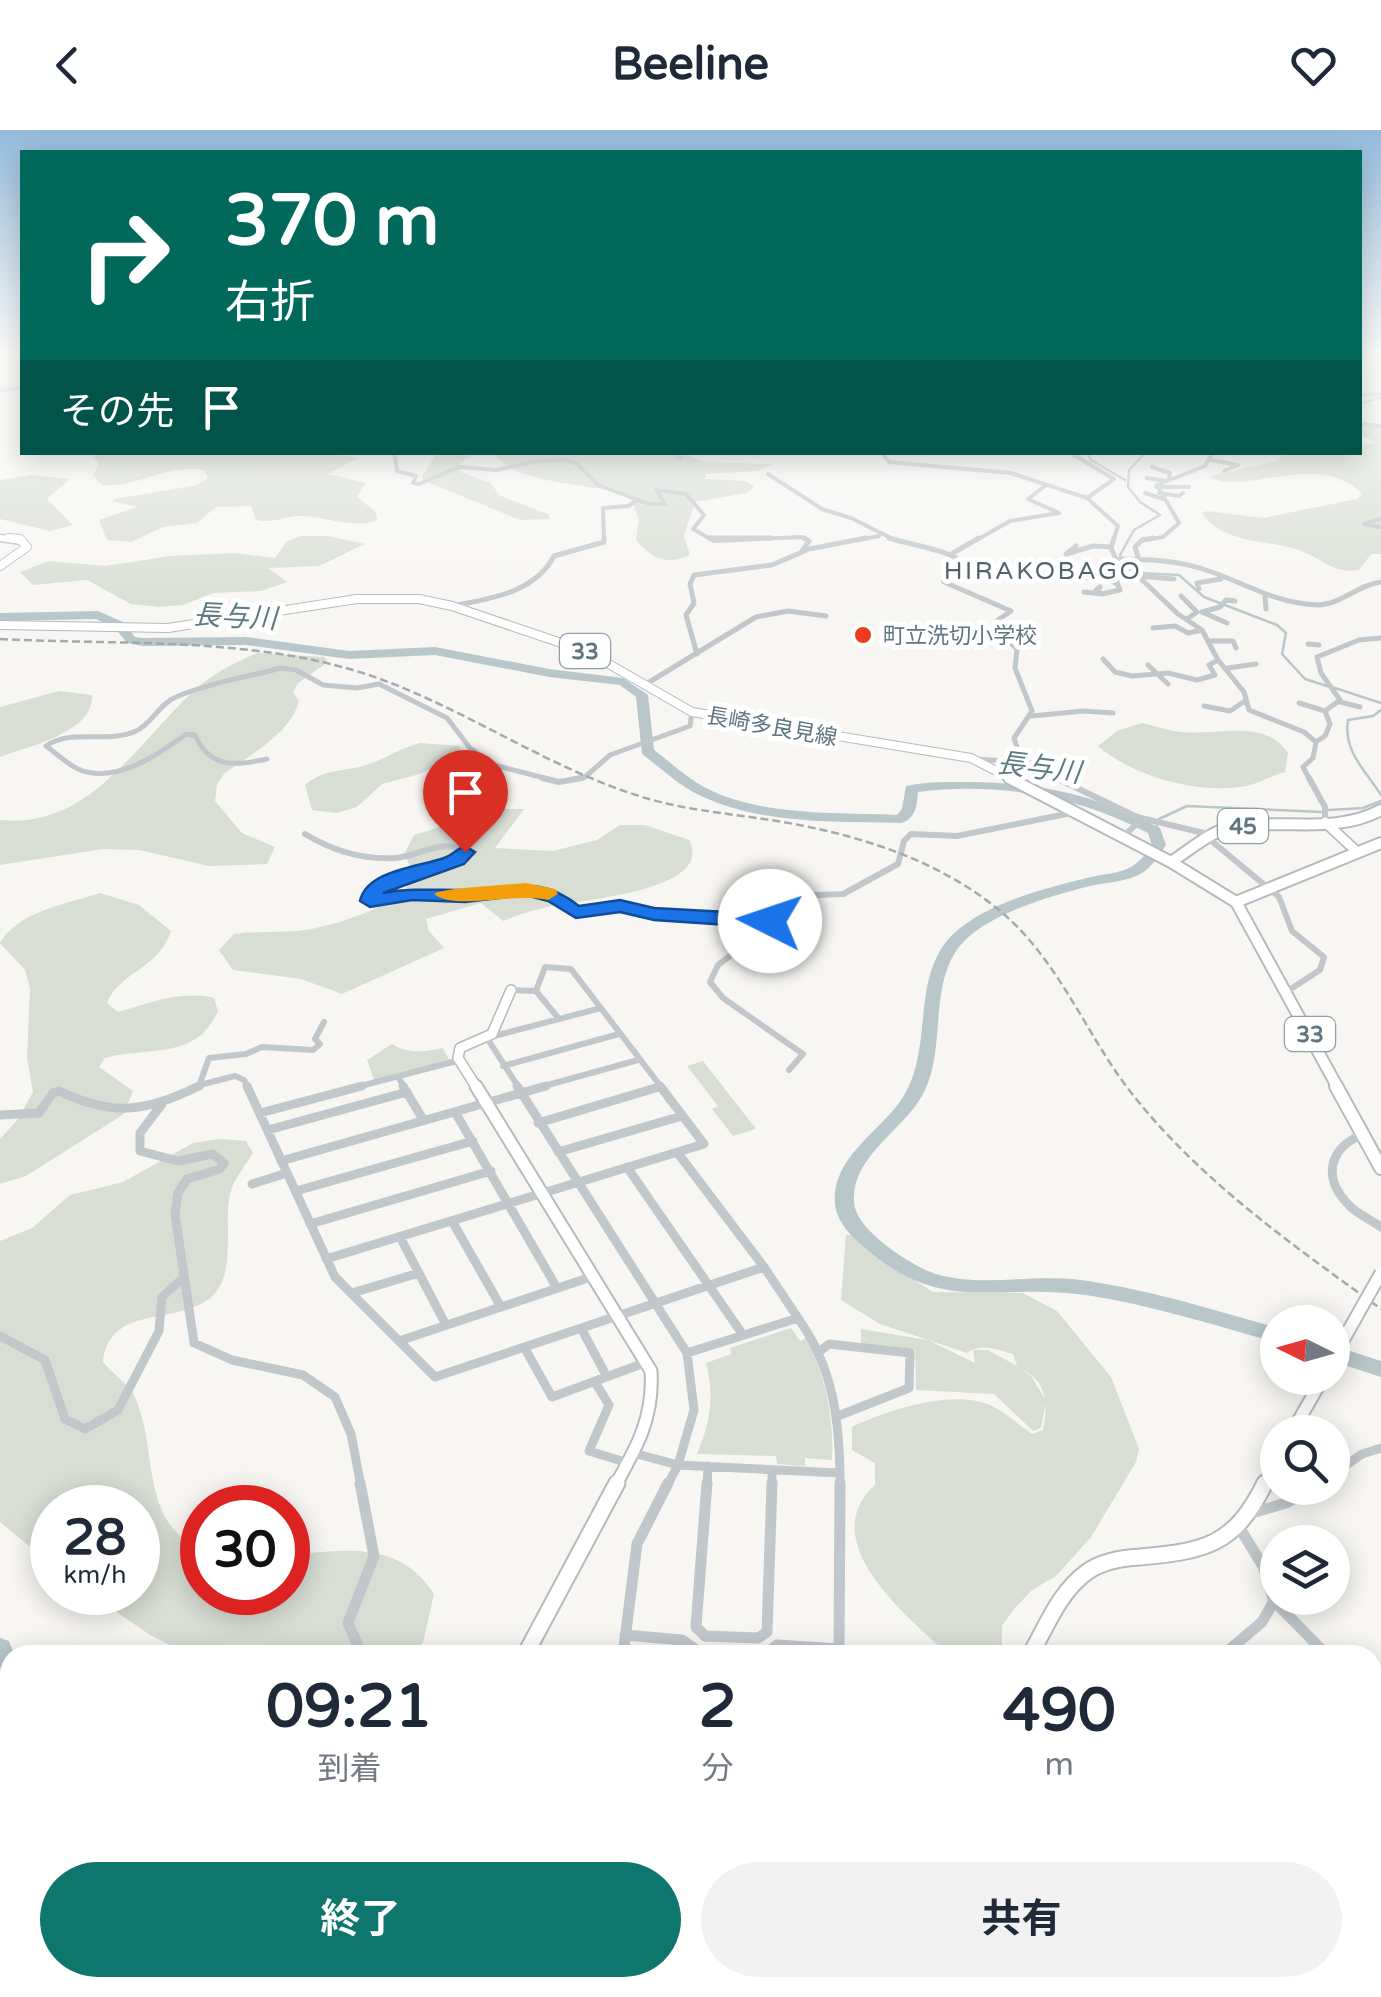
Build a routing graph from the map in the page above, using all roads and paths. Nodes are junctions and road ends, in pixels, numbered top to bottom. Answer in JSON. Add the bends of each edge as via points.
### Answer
{"nodes":[{"id":1,"x":394,"y":455,"type":"edge"},
{"id":2,"x":678,"y":455,"type":"edge"},
{"id":3,"x":886,"y":455,"type":"edge"},
{"id":4,"x":1072,"y":455,"type":"edge"},
{"id":5,"x":1212,"y":456,"type":"edge"},
{"id":6,"x":681,"y":459,"type":"dead end"},
{"id":7,"x":1152,"y":467,"type":"dead end"},
{"id":8,"x":1224,"y":471,"type":"dead end"},
{"id":9,"x":768,"y":474,"type":"dead end"},
{"id":10,"x":1147,"y":478,"type":"dead end"},
{"id":11,"x":1167,"y":480,"type":"junction"},
{"id":12,"x":1045,"y":486,"type":"junction"},
{"id":13,"x":1189,"y":486,"type":"dead end"},
{"id":14,"x":1144,"y":493,"type":"dead end"},
{"id":15,"x":1159,"y":493,"type":"junction"},
{"id":16,"x":1183,"y":493,"type":"dead end"},
{"id":17,"x":1087,"y":498,"type":"junction"},
{"id":18,"x":638,"y":500,"type":"junction"},
{"id":19,"x":1121,"y":517,"type":"dead end"},
{"id":20,"x":1381,"y":518,"type":"edge"},
{"id":21,"x":1118,"y":526,"type":"junction"},
{"id":22,"x":1381,"y":527,"type":"edge"},
{"id":23,"x":879,"y":535,"type":"junction"},
{"id":24,"x":0,"y":538,"type":"edge"},
{"id":25,"x":1076,"y":546,"type":"dead end"},
{"id":26,"x":1111,"y":547,"type":"junction"},
{"id":27,"x":802,"y":551,"type":"junction"},
{"id":28,"x":951,"y":554,"type":"junction"},
{"id":29,"x":1071,"y":555,"type":"junction"},
{"id":30,"x":1138,"y":558,"type":"junction"},
{"id":31,"x":1119,"y":559,"type":"junction"},
{"id":32,"x":1072,"y":563,"type":"dead end"},
{"id":33,"x":0,"y":566,"type":"edge"},
{"id":34,"x":1122,"y":572,"type":"junction"},
{"id":35,"x":1137,"y":576,"type":"junction"},
{"id":36,"x":1078,"y":577,"type":"dead end"},
{"id":37,"x":1174,"y":578,"type":"dead end"},
{"id":38,"x":1221,"y":579,"type":"junction"},
{"id":39,"x":1381,"y":582,"type":"edge"},
{"id":40,"x":1118,"y":585,"type":"junction"},
{"id":41,"x":1200,"y":589,"type":"dead end"},
{"id":42,"x":1084,"y":592,"type":"dead end"},
{"id":43,"x":1181,"y":596,"type":"dead end"},
{"id":44,"x":1265,"y":596,"type":"junction"},
{"id":45,"x":1235,"y":601,"type":"dead end"},
{"id":46,"x":452,"y":606,"type":"junction"},
{"id":47,"x":1266,"y":609,"type":"dead end"},
{"id":48,"x":1200,"y":612,"type":"junction"},
{"id":49,"x":826,"y":616,"type":"dead end"},
{"id":50,"x":1188,"y":619,"type":"junction"},
{"id":51,"x":0,"y":625,"type":"edge"},
{"id":52,"x":1153,"y":628,"type":"dead end"},
{"id":53,"x":1202,"y":630,"type":"junction"},
{"id":54,"x":1381,"y":638,"type":"edge"},
{"id":55,"x":1208,"y":641,"type":"junction"},
{"id":56,"x":1308,"y":644,"type":"dead end"},
{"id":57,"x":1326,"y":651,"type":"junction"},
{"id":58,"x":696,"y":654,"type":"junction"},
{"id":59,"x":1103,"y":659,"type":"dead end"},
{"id":60,"x":1218,"y":660,"type":"junction"},
{"id":61,"x":1256,"y":664,"type":"dead end"},
{"id":62,"x":1148,"y":665,"type":"dead end"},
{"id":63,"x":1228,"y":668,"type":"junction"},
{"id":64,"x":1158,"y":674,"type":"junction"},
{"id":65,"x":646,"y":684,"type":"junction"},
{"id":66,"x":1168,"y":684,"type":"dead end"},
{"id":67,"x":1245,"y":702,"type":"junction"},
{"id":68,"x":1340,"y":702,"type":"junction"},
{"id":69,"x":1299,"y":703,"type":"dead end"},
{"id":70,"x":1204,"y":706,"type":"dead end"},
{"id":71,"x":1360,"y":707,"type":"dead end"},
{"id":72,"x":1324,"y":711,"type":"junction"},
{"id":73,"x":692,"y":712,"type":"junction"},
{"id":74,"x":1112,"y":714,"type":"dead end"},
{"id":75,"x":1032,"y":716,"type":"junction"},
{"id":76,"x":1316,"y":742,"type":"junction"},
{"id":77,"x":971,"y":758,"type":"junction"},
{"id":78,"x":267,"y":760,"type":"dead end"},
{"id":79,"x":1022,"y":762,"type":"junction"},
{"id":80,"x":1381,"y":810,"type":"edge"},
{"id":81,"x":1076,"y":812,"type":"junction"},
{"id":82,"x":1143,"y":819,"type":"junction"},
{"id":83,"x":1325,"y":822,"type":"junction"},
{"id":84,"x":306,"y":834,"type":"dead end"},
{"id":85,"x":1122,"y":836,"type":"junction"},
{"id":86,"x":1210,"y":837,"type":"junction"},
{"id":87,"x":1381,"y":844,"type":"edge"},
{"id":88,"x":1355,"y":850,"type":"junction"},
{"id":89,"x":1168,"y":860,"type":"junction"},
{"id":90,"x":1268,"y":889,"type":"junction"},
{"id":91,"x":1236,"y":902,"type":"junction"},
{"id":92,"x":749,"y":912,"type":"junction"},
{"id":93,"x":511,"y":990,"type":"joint"},
{"id":94,"x":536,"y":991,"type":"junction"},
{"id":95,"x":1286,"y":992,"type":"junction"},
{"id":96,"x":601,"y":1008,"type":"junction"},
{"id":97,"x":558,"y":1020,"type":"junction"},
{"id":98,"x":324,"y":1022,"type":"dead end"},
{"id":99,"x":620,"y":1034,"type":"junction"},
{"id":100,"x":486,"y":1038,"type":"junction"},
{"id":101,"x":460,"y":1060,"type":"junction"},
{"id":102,"x":638,"y":1060,"type":"junction"},
{"id":103,"x":503,"y":1066,"type":"junction"},
{"id":104,"x":788,"y":1070,"type":"dead end"},
{"id":105,"x":398,"y":1077,"type":"junction"},
{"id":106,"x":200,"y":1084,"type":"junction"},
{"id":107,"x":660,"y":1087,"type":"junction"},
{"id":108,"x":407,"y":1092,"type":"junction"},
{"id":109,"x":519,"y":1094,"type":"junction"},
{"id":110,"x":487,"y":1102,"type":"junction"},
{"id":111,"x":162,"y":1104,"type":"junction"},
{"id":112,"x":456,"y":1112,"type":"junction"},
{"id":113,"x":260,"y":1114,"type":"junction"},
{"id":114,"x":0,"y":1115,"type":"edge"},
{"id":115,"x":682,"y":1116,"type":"junction"},
{"id":116,"x":424,"y":1121,"type":"junction"},
{"id":117,"x":538,"y":1123,"type":"junction"},
{"id":118,"x":268,"y":1130,"type":"junction"},
{"id":119,"x":1365,"y":1134,"type":"junction"},
{"id":120,"x":472,"y":1141,"type":"junction"},
{"id":121,"x":558,"y":1152,"type":"junction"},
{"id":122,"x":677,"y":1152,"type":"junction"},
{"id":123,"x":171,"y":1160,"type":"junction"},
{"id":124,"x":281,"y":1160,"type":"junction"},
{"id":125,"x":626,"y":1168,"type":"junction"},
{"id":126,"x":1381,"y":1168,"type":"edge"},
{"id":127,"x":491,"y":1172,"type":"junction"},
{"id":128,"x":288,"y":1173,"type":"junction"},
{"id":129,"x":578,"y":1183,"type":"junction"},
{"id":130,"x":184,"y":1184,"type":"junction"},
{"id":131,"x":252,"y":1184,"type":"dead end"},
{"id":132,"x":296,"y":1192,"type":"junction"},
{"id":133,"x":544,"y":1193,"type":"junction"},
{"id":134,"x":510,"y":1203,"type":"junction"},
{"id":135,"x":452,"y":1221,"type":"junction"},
{"id":136,"x":310,"y":1224,"type":"junction"},
{"id":137,"x":1381,"y":1227,"type":"edge"},
{"id":138,"x":400,"y":1237,"type":"junction"},
{"id":139,"x":326,"y":1259,"type":"junction"},
{"id":140,"x":764,"y":1267,"type":"junction"},
{"id":141,"x":1381,"y":1273,"type":"edge"},
{"id":142,"x":419,"y":1274,"type":"junction"},
{"id":143,"x":595,"y":1276,"type":"junction"},
{"id":144,"x":183,"y":1278,"type":"junction"},
{"id":145,"x":707,"y":1286,"type":"junction"},
{"id":146,"x":557,"y":1288,"type":"junction"},
{"id":147,"x":352,"y":1293,"type":"junction"},
{"id":148,"x":655,"y":1302,"type":"junction"},
{"id":149,"x":501,"y":1307,"type":"junction"},
{"id":150,"x":619,"y":1316,"type":"junction"},
{"id":151,"x":798,"y":1318,"type":"junction"},
{"id":152,"x":446,"y":1325,"type":"junction"},
{"id":153,"x":581,"y":1328,"type":"junction"},
{"id":154,"x":1350,"y":1328,"type":"edge"},
{"id":155,"x":0,"y":1336,"type":"edge"},
{"id":156,"x":743,"y":1336,"type":"junction"},
{"id":157,"x":399,"y":1341,"type":"junction"},
{"id":158,"x":524,"y":1347,"type":"junction"},
{"id":159,"x":820,"y":1351,"type":"junction"},
{"id":160,"x":687,"y":1353,"type":"junction"},
{"id":161,"x":647,"y":1362,"type":"junction"},
{"id":162,"x":608,"y":1378,"type":"junction"},
{"id":163,"x":595,"y":1382,"type":"junction"},
{"id":164,"x":838,"y":1416,"type":"junction"},
{"id":165,"x":1381,"y":1448,"type":"edge"},
{"id":166,"x":630,"y":1458,"type":"junction"},
{"id":167,"x":1350,"y":1463,"type":"edge"},
{"id":168,"x":678,"y":1465,"type":"junction"},
{"id":169,"x":708,"y":1466,"type":"junction"},
{"id":170,"x":772,"y":1470,"type":"junction"},
{"id":171,"x":840,"y":1474,"type":"junction"},
{"id":172,"x":1260,"y":1490,"type":"edge"},
{"id":173,"x":1283,"y":1505,"type":"edge"},
{"id":174,"x":1243,"y":1520,"type":"junction"},
{"id":175,"x":1260,"y":1559,"type":"edge"},
{"id":176,"x":1266,"y":1615,"type":"edge"},
{"id":177,"x":1288,"y":1615,"type":"edge"},
{"id":178,"x":625,"y":1636,"type":"junction"},
{"id":179,"x":358,"y":1645,"type":"edge"},
{"id":180,"x":530,"y":1645,"type":"edge"},
{"id":181,"x":624,"y":1645,"type":"edge"},
{"id":182,"x":689,"y":1645,"type":"edge"},
{"id":183,"x":839,"y":1645,"type":"edge"},
{"id":184,"x":1036,"y":1645,"type":"edge"},
{"id":185,"x":1237,"y":1645,"type":"edge"},
{"id":186,"x":1317,"y":1645,"type":"edge"}],
"edges":[{"from":1,"to":18,"type":"street","via":[[397,471],[416,476],[412,483],[459,467],[496,470],[567,460],[598,484]]},
{"from":2,"to":6,"type":"street"},
{"from":3,"to":12,"type":"street","via":[[888,462],[992,468]]},
{"from":4,"to":17,"type":"street","via":[[1114,479]]},
{"from":5,"to":8,"type":"street","via":[[1238,465]]},
{"from":5,"to":11,"type":"street"},
{"from":7,"to":11,"type":"street","via":[[1170,472]]},
{"from":9,"to":23,"type":"street","via":[[812,504]]},
{"from":10,"to":11,"type":"street"},
{"from":11,"to":15,"type":"street"},
{"from":12,"to":17,"type":"street"},
{"from":12,"to":28,"type":"street","via":[[1028,498],[1058,513],[1011,520]]},
{"from":13,"to":15,"type":"street"},
{"from":14,"to":15,"type":"street"},
{"from":15,"to":16,"type":"street"},
{"from":15,"to":30,"type":"street","via":[[1179,524],[1163,537],[1142,540],[1135,547]]},
{"from":17,"to":21,"type":"street"},
{"from":18,"to":27,"type":"street","via":[[665,504],[656,490],[680,492],[704,516],[692,529],[706,538],[801,537],[809,540]]},
{"from":18,"to":46,"type":"street","via":[[603,508],[604,542],[554,556],[528,584]]},
{"from":19,"to":21,"type":"street"},
{"from":20,"to":22,"type":"street","via":[[1364,524]]},
{"from":21,"to":26,"type":"street"},
{"from":23,"to":27,"type":"street"},
{"from":23,"to":28,"type":"street"},
{"from":24,"to":33,"type":"main road","via":[[20,538],[27,547]]},
{"from":25,"to":29,"type":"street","via":[[1066,553]]},
{"from":26,"to":29,"type":"street"},
{"from":26,"to":31,"type":"street"},
{"from":27,"to":58,"type":"street","via":[[772,566],[694,575],[694,603],[686,614]]},
{"from":28,"to":75,"type":"street","via":[[959,560],[944,570],[944,582],[1011,611],[998,620],[997,631],[1019,652],[1015,668]]},
{"from":29,"to":32,"type":"street"},
{"from":30,"to":31,"type":"street"},
{"from":30,"to":38,"type":"street","via":[[1210,571]]},
{"from":31,"to":34,"type":"street"},
{"from":34,"to":35,"type":"street"},
{"from":34,"to":40,"type":"street"},
{"from":35,"to":37,"type":"street"},
{"from":35,"to":50,"type":"street"},
{"from":36,"to":40,"type":"street"},
{"from":38,"to":41,"type":"street","via":[[1197,583]]},
{"from":38,"to":44,"type":"street"},
{"from":39,"to":44,"type":"street","via":[[1365,582],[1321,606]]},
{"from":40,"to":42,"type":"street","via":[[1118,592]]},
{"from":43,"to":48,"type":"street"},
{"from":44,"to":47,"type":"street"},
{"from":45,"to":48,"type":"street"},
{"from":46,"to":51,"type":"main road","name":"長崎多良見線","number":"33","via":[[369,598],[178,628]]},
{"from":46,"to":65,"type":"main road","name":"長崎多良見線","number":"33","via":[[588,652]]},
{"from":48,"to":50,"type":"street"},
{"from":48,"to":55,"type":"street","via":[[1227,626],[1235,645]]},
{"from":49,"to":58,"type":"street","via":[[788,612],[756,618]]},
{"from":50,"to":53,"type":"street"},
{"from":52,"to":53,"type":"street"},
{"from":53,"to":55,"type":"street"},
{"from":54,"to":57,"type":"street"},
{"from":55,"to":60,"type":"street"},
{"from":56,"to":57,"type":"street","via":[[1319,642]]},
{"from":57,"to":68,"type":"street","via":[[1317,657]]},
{"from":58,"to":65,"type":"street"},
{"from":59,"to":64,"type":"street","via":[[1115,672]]},
{"from":60,"to":63,"type":"street"},
{"from":60,"to":64,"type":"street","via":[[1209,665],[1215,675],[1202,680]]},
{"from":61,"to":63,"type":"street"},
{"from":62,"to":64,"type":"street"},
{"from":63,"to":67,"type":"street"},
{"from":64,"to":66,"type":"street"},
{"from":65,"to":73,"type":"main road","name":"長崎多良見線","number":"33"},
{"from":67,"to":70,"type":"street","via":[[1230,711]]},
{"from":67,"to":76,"type":"street","via":[[1260,717]]},
{"from":68,"to":71,"type":"street"},
{"from":68,"to":72,"type":"street"},
{"from":69,"to":72,"type":"street"},
{"from":72,"to":76,"type":"street","via":[[1330,724]]},
{"from":73,"to":77,"type":"main road","name":"長崎多良見線","number":"33"},
{"from":73,"to":78,"type":"street","via":[[690,726],[610,755],[585,777],[559,782],[494,765],[447,718],[378,684],[323,686],[281,668],[190,691],[166,702],[138,731],[57,738],[46,746],[90,775],[113,774],[157,756],[186,734],[195,735],[200,752],[212,760]]},
{"from":74,"to":75,"type":"street"},
{"from":75,"to":79,"type":"street","via":[[1014,738]]},
{"from":76,"to":83,"type":"street","via":[[1303,767]]},
{"from":77,"to":79,"type":"street"},
{"from":77,"to":81,"type":"main road","name":"長崎多良見線","number":"33"},
{"from":79,"to":82,"type":"street","via":[[1044,764],[1058,780]]},
{"from":80,"to":83,"type":"main road","number":"45"},
{"from":81,"to":85,"type":"main road","number":"33"},
{"from":81,"to":92,"type":"street","via":[[957,836],[911,834],[898,864],[852,890],[780,894]]},
{"from":82,"to":85,"type":"street"},
{"from":82,"to":86,"type":"street"},
{"from":83,"to":86,"type":"main road","number":"45","via":[[1230,828]]},
{"from":83,"to":88,"type":"street"},
{"from":84,"to":92,"type":"street","via":[[366,858],[409,857],[446,844],[465,852],[458,860],[385,882],[370,901],[526,888],[576,912],[620,906],[728,918]]},
{"from":85,"to":89,"type":"main road","number":"33"},
{"from":86,"to":89,"type":"main road","number":"45"},
{"from":86,"to":90,"type":"street"},
{"from":87,"to":88,"type":"main road"},
{"from":88,"to":90,"type":"main road"},
{"from":89,"to":91,"type":"main road","number":"33"},
{"from":90,"to":91,"type":"main road"},
{"from":90,"to":95,"type":"street","via":[[1285,905],[1292,931],[1324,957],[1320,970]]},
{"from":91,"to":95,"type":"main road","number":"33"},
{"from":92,"to":104,"type":"street","via":[[770,921],[718,965],[710,982],[803,1054]]},
{"from":93,"to":94,"type":"street"},
{"from":93,"to":100,"type":"street"},
{"from":94,"to":96,"type":"street","via":[[546,967],[571,968]]},
{"from":94,"to":97,"type":"street"},
{"from":95,"to":119,"type":"main road","number":"33"},
{"from":96,"to":97,"type":"street"},
{"from":96,"to":99,"type":"street"},
{"from":97,"to":100,"type":"street"},
{"from":98,"to":106,"type":"street","via":[[313,1050],[270,1047],[216,1055],[205,1062]]},
{"from":99,"to":102,"type":"street"},
{"from":99,"to":103,"type":"street"},
{"from":100,"to":101,"type":"street","via":[[460,1048]]},
{"from":100,"to":103,"type":"street"},
{"from":101,"to":105,"type":"street"},
{"from":101,"to":110,"type":"street"},
{"from":102,"to":107,"type":"street"},
{"from":102,"to":109,"type":"street"},
{"from":103,"to":109,"type":"street"},
{"from":105,"to":108,"type":"street"},
{"from":105,"to":113,"type":"street"},
{"from":106,"to":111,"type":"street"},
{"from":106,"to":113,"type":"street","via":[[240,1076]]},
{"from":107,"to":115,"type":"street"},
{"from":107,"to":117,"type":"street"},
{"from":108,"to":116,"type":"street"},
{"from":108,"to":118,"type":"street"},
{"from":109,"to":110,"type":"street"},
{"from":109,"to":117,"type":"street"},
{"from":110,"to":112,"type":"street"},
{"from":110,"to":133,"type":"street"},
{"from":111,"to":114,"type":"street","via":[[103,1108],[59,1091],[39,1114]]},
{"from":111,"to":123,"type":"street","via":[[140,1133],[140,1151]]},
{"from":112,"to":116,"type":"street"},
{"from":112,"to":120,"type":"street"},
{"from":113,"to":118,"type":"street"},
{"from":115,"to":121,"type":"street"},
{"from":115,"to":122,"type":"street","via":[[704,1144]]},
{"from":116,"to":124,"type":"street"},
{"from":117,"to":121,"type":"street"},
{"from":118,"to":124,"type":"street"},
{"from":119,"to":126,"type":"main road","number":"33"},
{"from":119,"to":137,"type":"street","via":[[1333,1151],[1329,1170],[1344,1201]]},
{"from":120,"to":127,"type":"street"},
{"from":120,"to":132,"type":"street"},
{"from":121,"to":129,"type":"street"},
{"from":122,"to":125,"type":"street"},
{"from":122,"to":140,"type":"street"},
{"from":123,"to":130,"type":"street"},
{"from":123,"to":130,"type":"street","via":[[206,1153],[223,1160],[220,1170]]},
{"from":124,"to":128,"type":"street"},
{"from":125,"to":129,"type":"street"},
{"from":125,"to":145,"type":"street"},
{"from":127,"to":134,"type":"street"},
{"from":127,"to":136,"type":"street"},
{"from":128,"to":131,"type":"street"},
{"from":128,"to":132,"type":"street"},
{"from":129,"to":133,"type":"street"},
{"from":129,"to":148,"type":"street"},
{"from":130,"to":144,"type":"street","via":[[174,1230]]},
{"from":132,"to":136,"type":"street"},
{"from":133,"to":134,"type":"street"},
{"from":133,"to":143,"type":"street"},
{"from":134,"to":135,"type":"street"},
{"from":134,"to":146,"type":"street"},
{"from":135,"to":138,"type":"street"},
{"from":135,"to":149,"type":"street"},
{"from":136,"to":139,"type":"street"},
{"from":138,"to":139,"type":"street"},
{"from":138,"to":142,"type":"street"},
{"from":139,"to":147,"type":"street"},
{"from":140,"to":145,"type":"street"},
{"from":140,"to":151,"type":"street"},
{"from":141,"to":154,"type":"street","bridge":true},
{"from":142,"to":147,"type":"street"},
{"from":142,"to":152,"type":"street"},
{"from":143,"to":146,"type":"street"},
{"from":143,"to":150,"type":"street"},
{"from":144,"to":155,"type":"street","via":[[162,1297],[155,1341],[118,1410],[86,1430],[65,1420],[45,1359]]},
{"from":144,"to":179,"type":"street","via":[[194,1343],[232,1360],[303,1375],[335,1397],[352,1434],[372,1531],[374,1556],[348,1623]]},
{"from":145,"to":148,"type":"street"},
{"from":145,"to":156,"type":"street"},
{"from":146,"to":149,"type":"street"},
{"from":147,"to":157,"type":"street"},
{"from":148,"to":150,"type":"street"},
{"from":148,"to":160,"type":"street"},
{"from":149,"to":152,"type":"street"},
{"from":150,"to":153,"type":"street"},
{"from":150,"to":161,"type":"street"},
{"from":151,"to":156,"type":"street"},
{"from":151,"to":159,"type":"street"},
{"from":152,"to":157,"type":"street"},
{"from":153,"to":158,"type":"street"},
{"from":153,"to":162,"type":"street"},
{"from":156,"to":160,"type":"street"},
{"from":157,"to":158,"type":"street","via":[[435,1377]]},
{"from":158,"to":163,"type":"street","via":[[552,1396]]},
{"from":159,"to":164,"type":"street"},
{"from":159,"to":164,"type":"street","via":[[829,1344],[910,1353],[910,1388]]},
{"from":160,"to":168,"type":"street","via":[[696,1416]]},
{"from":161,"to":162,"type":"street"},
{"from":161,"to":166,"type":"street","via":[[653,1400]]},
{"from":162,"to":163,"type":"street"},
{"from":163,"to":166,"type":"street","via":[[609,1405],[589,1451]]},
{"from":164,"to":171,"type":"street"},
{"from":165,"to":167,"type":"street"},
{"from":166,"to":168,"type":"street"},
{"from":166,"to":180,"type":"street"},
{"from":168,"to":169,"type":"street"},
{"from":168,"to":178,"type":"street","via":[[637,1544]]},
{"from":169,"to":170,"type":"street"},
{"from":169,"to":170,"type":"street","via":[[696,1627],[706,1636],[758,1638],[767,1632]]},
{"from":170,"to":171,"type":"street"},
{"from":171,"to":183,"type":"street"},
{"from":172,"to":174,"type":"street"},
{"from":173,"to":174,"type":"street"},
{"from":174,"to":175,"type":"street"},
{"from":174,"to":184,"type":"street","via":[[1200,1551],[1120,1560],[1074,1580]]},
{"from":176,"to":185,"type":"street"},
{"from":177,"to":186,"type":"street"},
{"from":178,"to":181,"type":"street"},
{"from":178,"to":182,"type":"street"}]}
